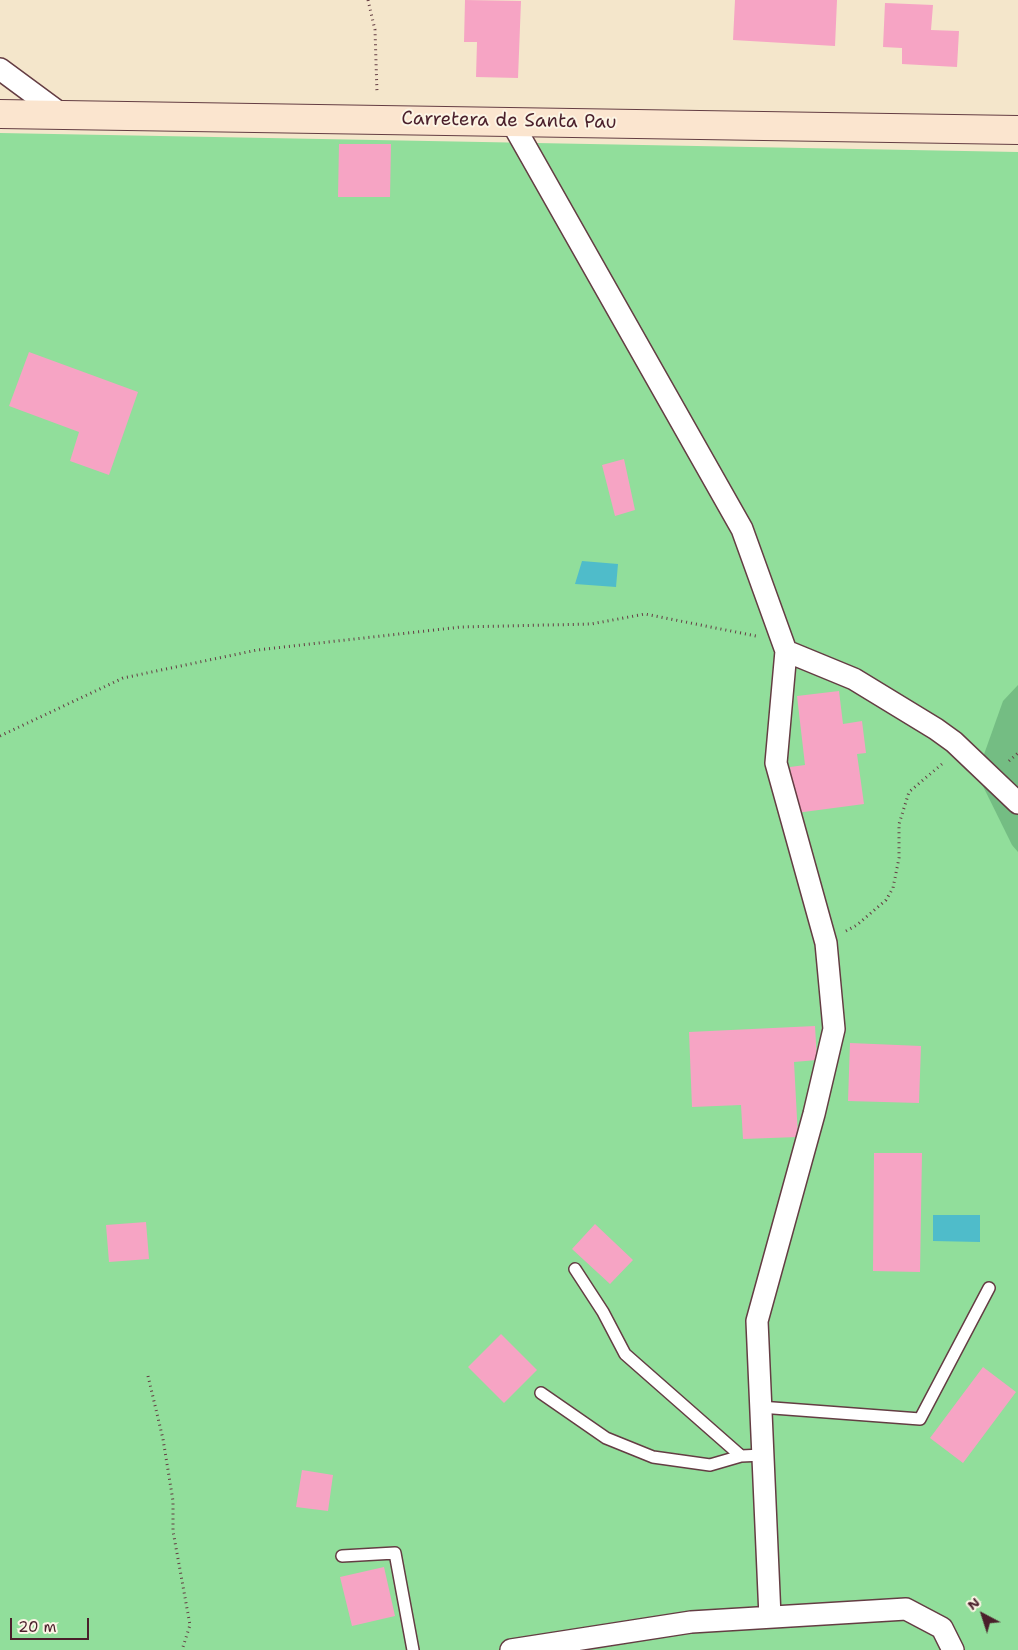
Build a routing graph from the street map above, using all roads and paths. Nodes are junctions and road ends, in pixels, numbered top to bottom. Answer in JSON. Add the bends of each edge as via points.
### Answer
{"nodes":[{"id":1,"x":368,"y":0,"type":"edge"},
{"id":2,"x":0,"y":69,"type":"edge"},
{"id":3,"x":0,"y":114,"type":"edge"},
{"id":4,"x":61,"y":114,"type":"junction"},
{"id":5,"x":378,"y":119,"type":"junction"},
{"id":6,"x":512,"y":122,"type":"junction"},
{"id":7,"x":1018,"y":130,"type":"edge"},
{"id":8,"x":786,"y":651,"type":"junction"},
{"id":9,"x":0,"y":736,"type":"edge"},
{"id":10,"x":977,"y":763,"type":"junction"},
{"id":11,"x":1018,"y":803,"type":"edge"},
{"id":12,"x":826,"y":943,"type":"junction"},
{"id":13,"x":575,"y":1269,"type":"dead end"},
{"id":14,"x":989,"y":1288,"type":"dead end"},
{"id":15,"x":148,"y":1376,"type":"dead end"},
{"id":16,"x":541,"y":1393,"type":"dead end"},
{"id":17,"x":760,"y":1406,"type":"junction"},
{"id":18,"x":763,"y":1454,"type":"junction"},
{"id":19,"x":741,"y":1456,"type":"junction"},
{"id":20,"x":342,"y":1556,"type":"dead end"},
{"id":21,"x":770,"y":1617,"type":"junction"},
{"id":22,"x":182,"y":1650,"type":"edge"},
{"id":23,"x":413,"y":1650,"type":"edge"},
{"id":24,"x":511,"y":1650,"type":"edge"},
{"id":25,"x":953,"y":1650,"type":"edge"}],
"edges":[{"from":1,"to":5,"type":"path","via":[[375,30]]},
{"from":2,"to":4,"type":"street"},
{"from":3,"to":4,"type":"main road","name":"Carretera de Santa Pau"},
{"from":4,"to":5,"type":"main road","name":"Carretera de Santa Pau"},
{"from":5,"to":6,"type":"main road","name":"Carretera de Santa Pau"},
{"from":6,"to":7,"type":"main road","name":"Carretera de Santa Pau"},
{"from":6,"to":8,"type":"street","via":[[742,529]]},
{"from":8,"to":9,"type":"path","via":[[756,636],[645,614],[591,624],[461,626],[257,650],[123,678]]},
{"from":8,"to":10,"type":"street","via":[[854,679],[936,729]]},
{"from":8,"to":12,"type":"street","via":[[776,763]]},
{"from":10,"to":11,"type":"street"},
{"from":10,"to":12,"type":"path","via":[[944,763],[909,792],[899,824],[899,858],[893,888],[886,900],[856,925]]},
{"from":12,"to":17,"type":"street","via":[[834,1030],[756,1322]]},
{"from":13,"to":19,"type":"lane","via":[[625,1354]]},
{"from":14,"to":17,"type":"lane","via":[[920,1419]]},
{"from":15,"to":22,"type":"path","via":[[163,1439],[173,1501],[172,1531],[190,1626]]},
{"from":16,"to":19,"type":"lane","via":[[606,1438],[652,1457],[710,1466]]},
{"from":17,"to":18,"type":"street"},
{"from":18,"to":19,"type":"lane"},
{"from":18,"to":21,"type":"street"},
{"from":20,"to":23,"type":"lane","via":[[395,1553]]},
{"from":21,"to":24,"type":"street","via":[[691,1622]]},
{"from":21,"to":25,"type":"street","via":[[906,1609],[942,1628]]}]}
